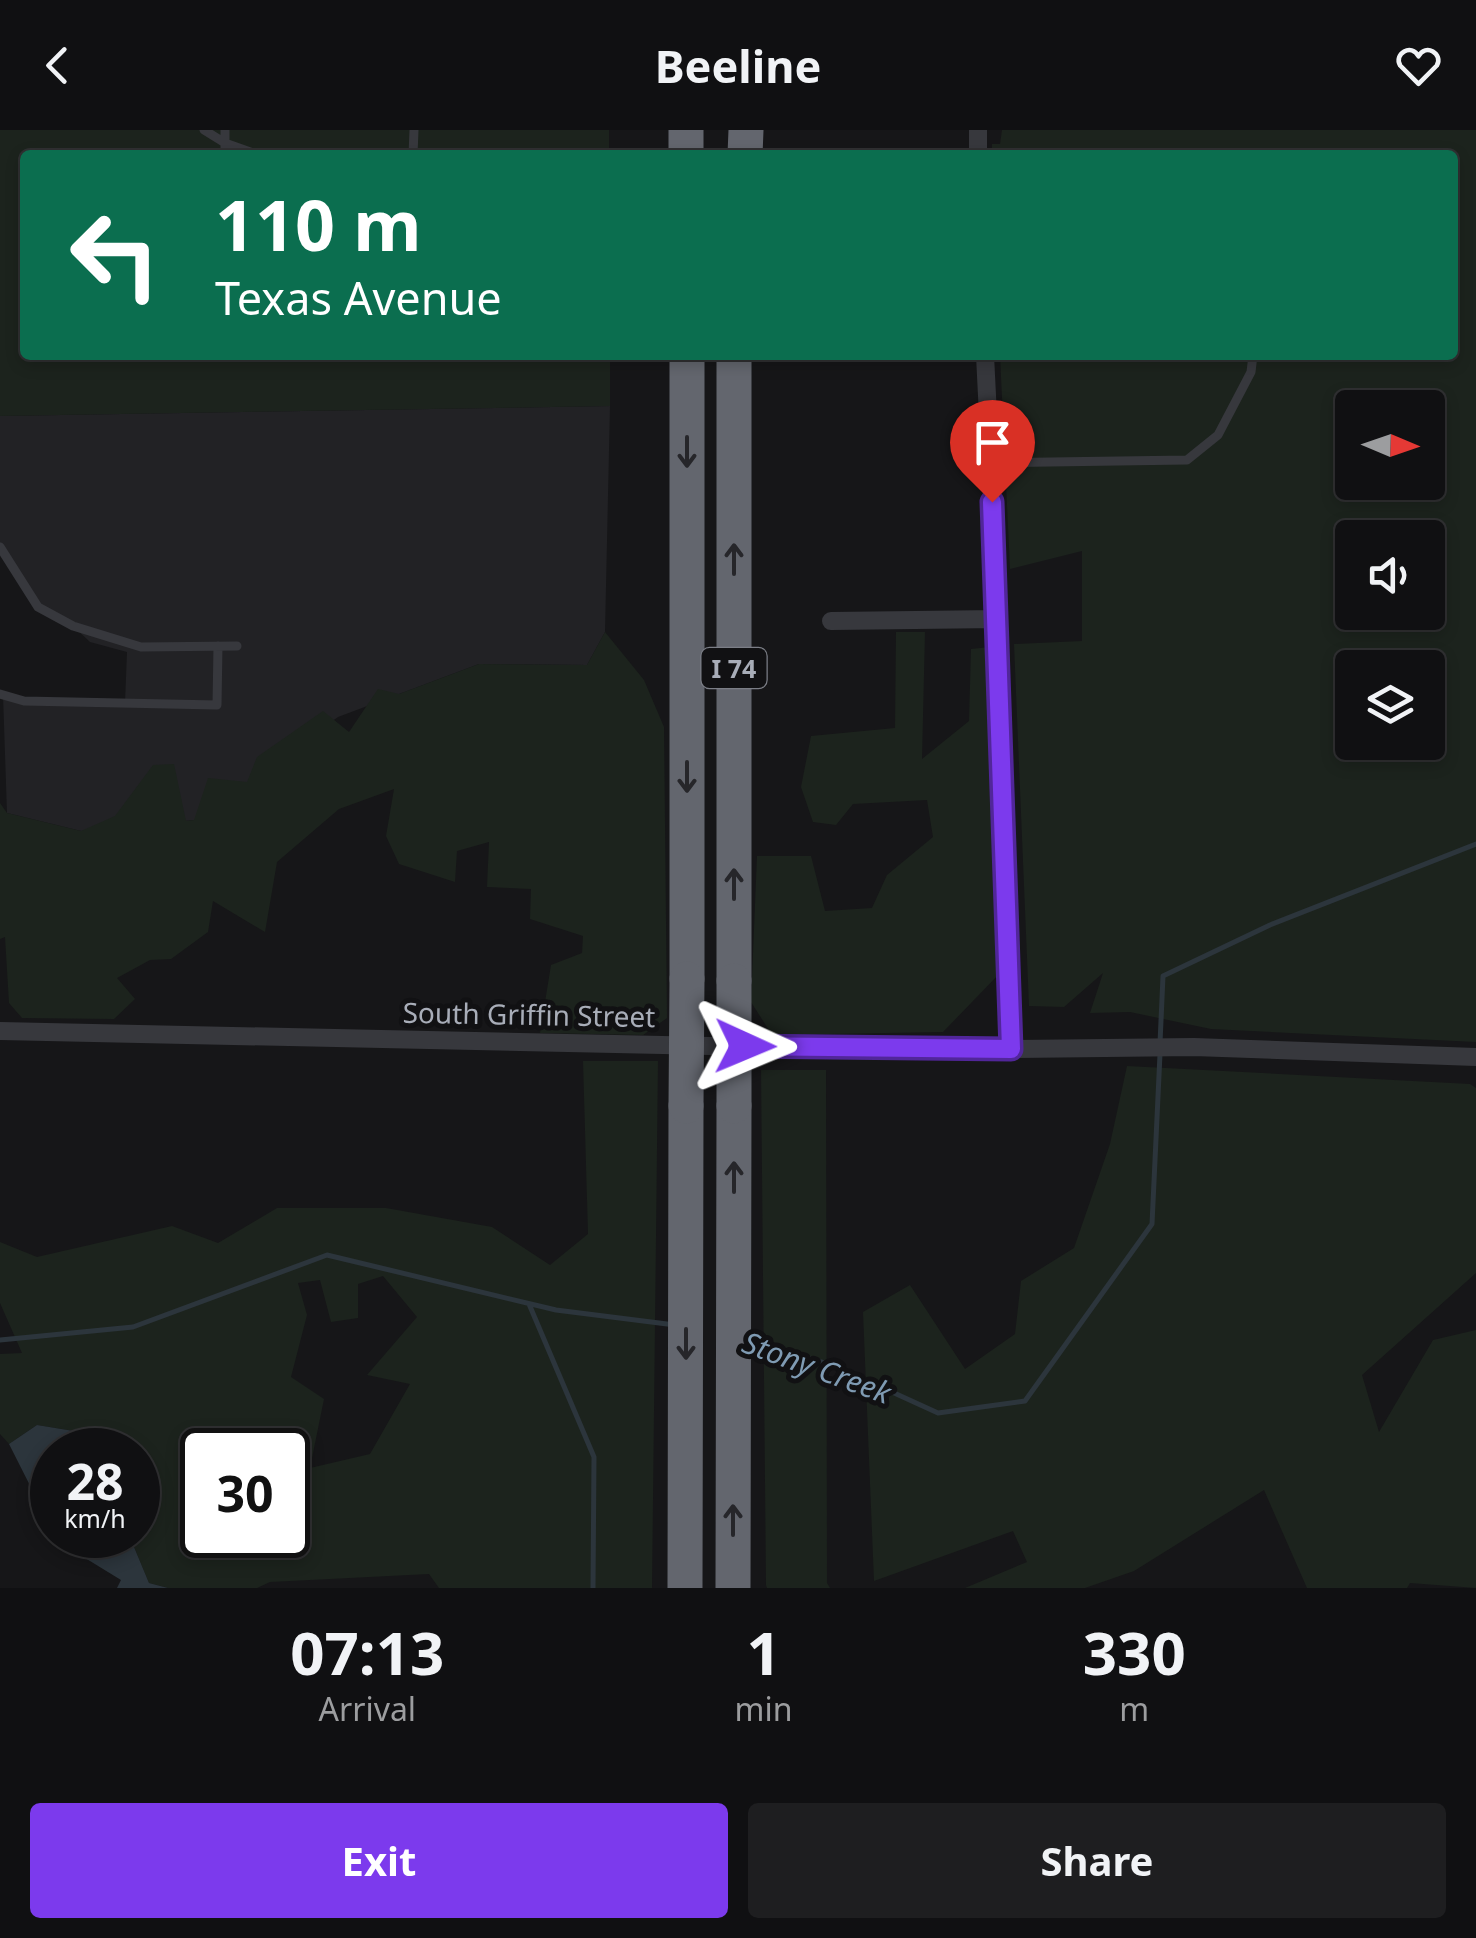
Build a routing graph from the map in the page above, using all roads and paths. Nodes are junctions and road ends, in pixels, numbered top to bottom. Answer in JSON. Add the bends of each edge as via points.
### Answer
{"nodes":[{"id":1,"x":204,"y":130,"type":"edge"},
{"id":2,"x":226,"y":130,"type":"edge"},
{"id":3,"x":414,"y":130,"type":"edge"},
{"id":4,"x":226,"y":143,"type":"junction"},
{"id":5,"x":225,"y":150,"type":"edge"},
{"id":6,"x":245,"y":150,"type":"edge"},
{"id":7,"x":414,"y":150,"type":"edge"},
{"id":8,"x":687,"y":360,"type":"edge"},
{"id":9,"x":734,"y":360,"type":"edge"},
{"id":10,"x":985,"y":360,"type":"edge"},
{"id":11,"x":1252,"y":360,"type":"edge"},
{"id":12,"x":990,"y":462,"type":"junction"},
{"id":13,"x":0,"y":547,"type":"edge"},
{"id":14,"x":998,"y":619,"type":"junction"},
{"id":15,"x":831,"y":621,"type":"dead end"},
{"id":16,"x":218,"y":646,"type":"junction"},
{"id":17,"x":237,"y":646,"type":"dead end"},
{"id":18,"x":0,"y":694,"type":"edge"},
{"id":19,"x":0,"y":1030,"type":"edge"},
{"id":20,"x":1011,"y":1049,"type":"junction"},
{"id":21,"x":1476,"y":1057,"type":"edge"},
{"id":22,"x":685,"y":1588,"type":"edge"},
{"id":23,"x":732,"y":1588,"type":"edge"}],
"edges":[{"from":1,"to":4,"type":"lane"},
{"from":2,"to":4,"type":"lane"},
{"from":3,"to":7,"type":"lane"},
{"from":4,"to":5,"type":"lane"},
{"from":4,"to":6,"type":"lane"},
{"from":8,"to":22,"type":"highway","number":"I 74","one_way":true,"bridge":true},
{"from":23,"to":9,"type":"highway","number":"I 74","one_way":true,"bridge":true},
{"from":10,"to":12,"type":"street"},
{"from":11,"to":12,"type":"lane","via":[[1218,435],[1187,460]]},
{"from":12,"to":14,"type":"street"},
{"from":13,"to":16,"type":"lane","via":[[38,607],[73,626],[141,647]]},
{"from":14,"to":15,"type":"street"},
{"from":14,"to":20,"type":"street"},
{"from":16,"to":17,"type":"lane"},
{"from":16,"to":18,"type":"lane","via":[[217,705],[24,701]]},
{"from":19,"to":20,"type":"street","name":"South Griffin Street"},
{"from":20,"to":21,"type":"street","name":"South Griffin Street"}]}
